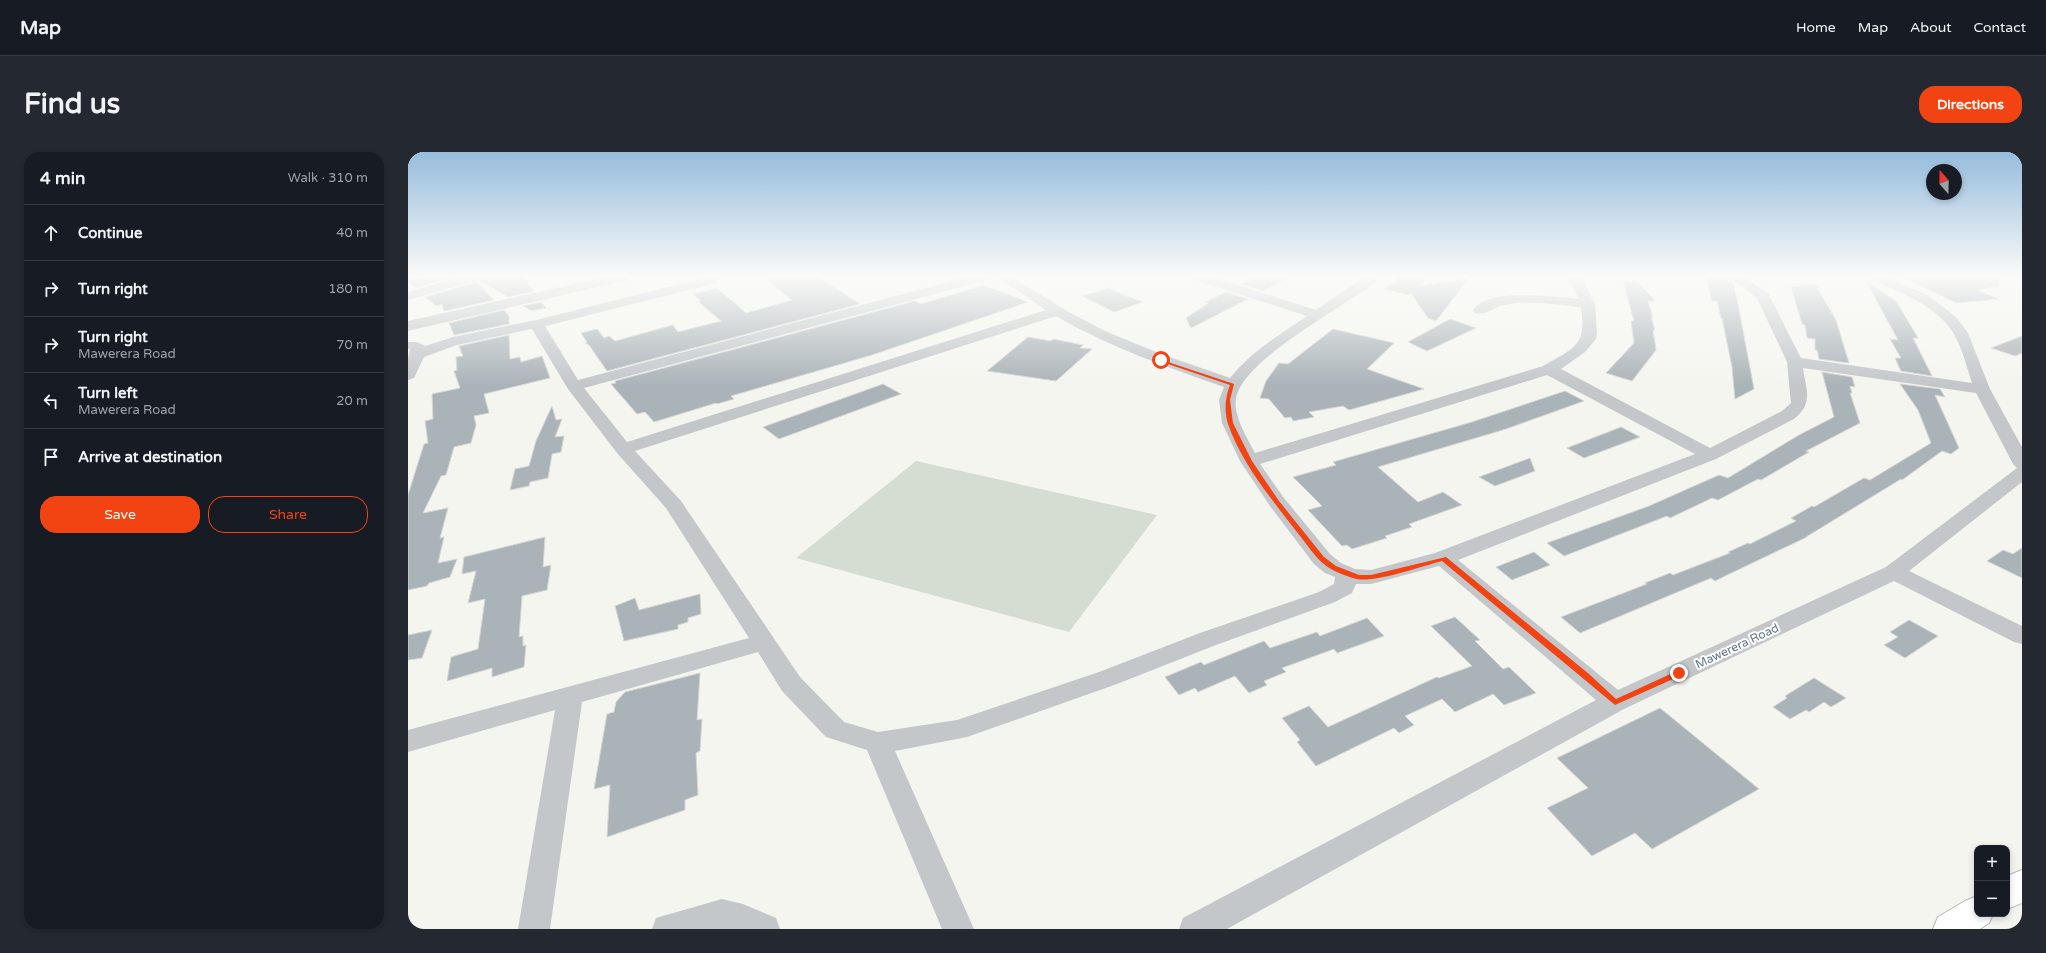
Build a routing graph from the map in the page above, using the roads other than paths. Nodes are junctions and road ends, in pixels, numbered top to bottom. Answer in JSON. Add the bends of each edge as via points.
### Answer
{"nodes":[{"id":1,"x":464,"y":313,"type":"edge"},
{"id":2,"x":579,"y":313,"type":"edge"},
{"id":3,"x":846,"y":313,"type":"edge"},
{"id":4,"x":1055,"y":313,"type":"edge"},
{"id":5,"x":1061,"y":313,"type":"edge"},
{"id":6,"x":1309,"y":313,"type":"edge"},
{"id":7,"x":1321,"y":313,"type":"edge"},
{"id":8,"x":1589,"y":313,"type":"edge"},
{"id":9,"x":1771,"y":313,"type":"edge"},
{"id":10,"x":1942,"y":313,"type":"edge"},
{"id":11,"x":1317,"y":316,"type":"junction"},
{"id":12,"x":536,"y":324,"type":"junction"},
{"id":13,"x":408,"y":326,"type":"edge"},
{"id":14,"x":413,"y":350,"type":"edge"},
{"id":15,"x":1795,"y":362,"type":"junction"},
{"id":16,"x":1549,"y":370,"type":"junction"},
{"id":17,"x":408,"y":375,"type":"edge"},
{"id":18,"x":1233,"y":385,"type":"junction"},
{"id":19,"x":574,"y":386,"type":"junction"},
{"id":20,"x":1982,"y":389,"type":"junction"},
{"id":21,"x":623,"y":449,"type":"junction"},
{"id":22,"x":1710,"y":455,"type":"junction"},
{"id":23,"x":1249,"y":462,"type":"junction"},
{"id":24,"x":2022,"y":464,"type":"edge"},
{"id":25,"x":2022,"y":473,"type":"edge"},
{"id":26,"x":1444,"y":558,"type":"junction"},
{"id":27,"x":1894,"y":572,"type":"junction"},
{"id":28,"x":1347,"y":574,"type":"junction"},
{"id":29,"x":2022,"y":636,"type":"edge"},
{"id":30,"x":764,"y":642,"type":"junction"},
{"id":31,"x":570,"y":697,"type":"junction"},
{"id":32,"x":1615,"y":702,"type":"junction"},
{"id":33,"x":408,"y":741,"type":"edge"},
{"id":34,"x":878,"y":743,"type":"junction"},
{"id":35,"x":2022,"y":885,"type":"edge"},
{"id":36,"x":2010,"y":892,"type":"edge"},
{"id":37,"x":1974,"y":914,"type":"edge"},
{"id":38,"x":534,"y":929,"type":"edge"},
{"id":39,"x":668,"y":929,"type":"edge"},
{"id":40,"x":764,"y":929,"type":"edge"},
{"id":41,"x":958,"y":929,"type":"edge"},
{"id":42,"x":1195,"y":929,"type":"edge"},
{"id":43,"x":1950,"y":929,"type":"edge"}],
"edges":[{"from":1,"to":13,"type":"street"},
{"from":2,"to":12,"type":"street"},
{"from":3,"to":19,"type":"street"},
{"from":4,"to":21,"type":"street"},
{"from":5,"to":18,"type":"street","via":[[1161,360]]},
{"from":6,"to":11,"type":"street"},
{"from":7,"to":11,"type":"street"},
{"from":8,"to":16,"type":"street","via":[[1590,334],[1582,346],[1572,356]]},
{"from":9,"to":15,"type":"street"},
{"from":10,"to":20,"type":"street","via":[[1963,336]]},
{"from":11,"to":18,"type":"street","via":[[1267,350],[1247,367]]},
{"from":12,"to":14,"type":"street"},
{"from":12,"to":19,"type":"street"},
{"from":14,"to":17,"type":"street"},
{"from":15,"to":20,"type":"street"},
{"from":15,"to":22,"type":"street","via":[[1797,408]]},
{"from":16,"to":22,"type":"street"},
{"from":16,"to":23,"type":"street"},
{"from":18,"to":23,"type":"street","via":[[1227,400],[1231,423]]},
{"from":19,"to":21,"type":"street"},
{"from":20,"to":24,"type":"street"},
{"from":21,"to":30,"type":"street","via":[[674,505]]},
{"from":22,"to":26,"type":"street"},
{"from":23,"to":28,"type":"street","via":[[1322,558],[1333,568]]},
{"from":25,"to":27,"type":"street","name":"Mawerera Road"},
{"from":26,"to":28,"type":"street","via":[[1371,577]]},
{"from":26,"to":32,"type":"street"},
{"from":27,"to":29,"type":"street"},
{"from":27,"to":32,"type":"street","name":"Mawerera Road"},
{"from":28,"to":34,"type":"street","via":[[1344,588],[1327,597],[1108,678],[958,730]]},
{"from":30,"to":31,"type":"street"},
{"from":30,"to":34,"type":"street","via":[[792,684],[835,730]]},
{"from":31,"to":33,"type":"street"},
{"from":31,"to":38,"type":"street"},
{"from":32,"to":42,"type":"street","name":"Mawerera Road"},
{"from":34,"to":41,"type":"street"},
{"from":35,"to":36,"type":"highway"},
{"from":37,"to":43,"type":"highway"},
{"from":39,"to":40,"type":"street","via":[[722,914],[743,919]]}]}
